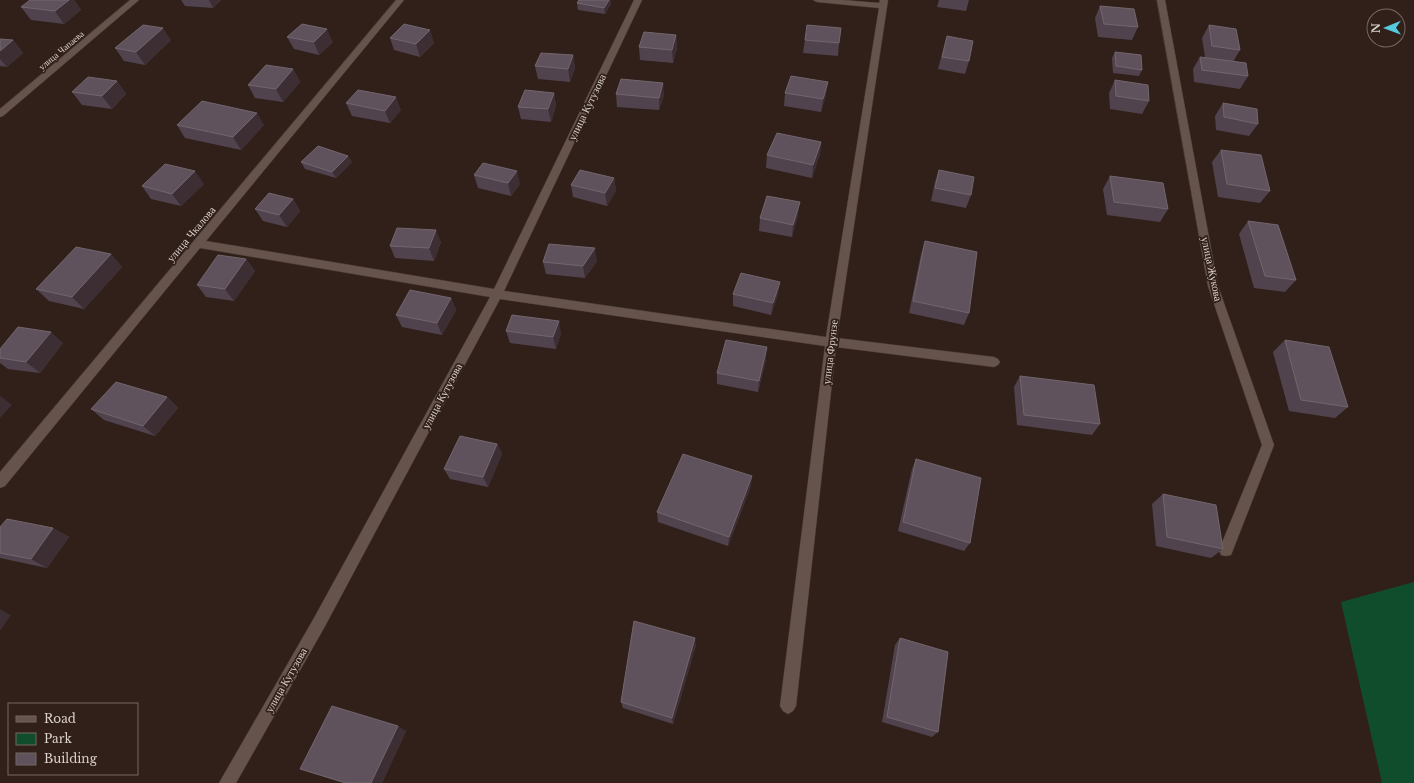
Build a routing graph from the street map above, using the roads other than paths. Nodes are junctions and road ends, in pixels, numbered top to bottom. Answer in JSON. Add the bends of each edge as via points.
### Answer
{"nodes":[{"id":1,"x":135,"y":0,"type":"edge"},
{"id":2,"x":400,"y":0,"type":"edge"},
{"id":3,"x":638,"y":0,"type":"edge"},
{"id":4,"x":817,"y":0,"type":"edge"},
{"id":5,"x":1161,"y":0,"type":"edge"},
{"id":6,"x":883,"y":3,"type":"edge"},
{"id":7,"x":0,"y":114,"type":"edge"},
{"id":8,"x":198,"y":244,"type":"junction"},
{"id":9,"x":497,"y":294,"type":"junction"},
{"id":10,"x":831,"y":342,"type":"junction"},
{"id":11,"x":994,"y":362,"type":"dead end"},
{"id":12,"x":0,"y":482,"type":"edge"},
{"id":13,"x":1226,"y":550,"type":"dead end"},
{"id":14,"x":788,"y":706,"type":"dead end"},
{"id":15,"x":227,"y":783,"type":"edge"}],
"edges":[{"from":1,"to":7,"type":"street","name":"улица Чапаева"},
{"from":2,"to":8,"type":"street","name":"улица Чкалова"},
{"from":3,"to":9,"type":"street","name":"улица Кутузова"},
{"from":4,"to":6,"type":"street"},
{"from":5,"to":13,"type":"street","name":"улица Жукова","via":[[1213,286],[1268,445]]},
{"from":6,"to":10,"type":"street","name":"улица Фрунзе"},
{"from":8,"to":9,"type":"street"},
{"from":8,"to":12,"type":"street","name":"улица Чкалова"},
{"from":9,"to":10,"type":"street"},
{"from":9,"to":15,"type":"street","name":"улица Кутузова","via":[[319,623]]},
{"from":10,"to":11,"type":"street"},
{"from":10,"to":14,"type":"street","name":"улица Фрунзе"}]}
